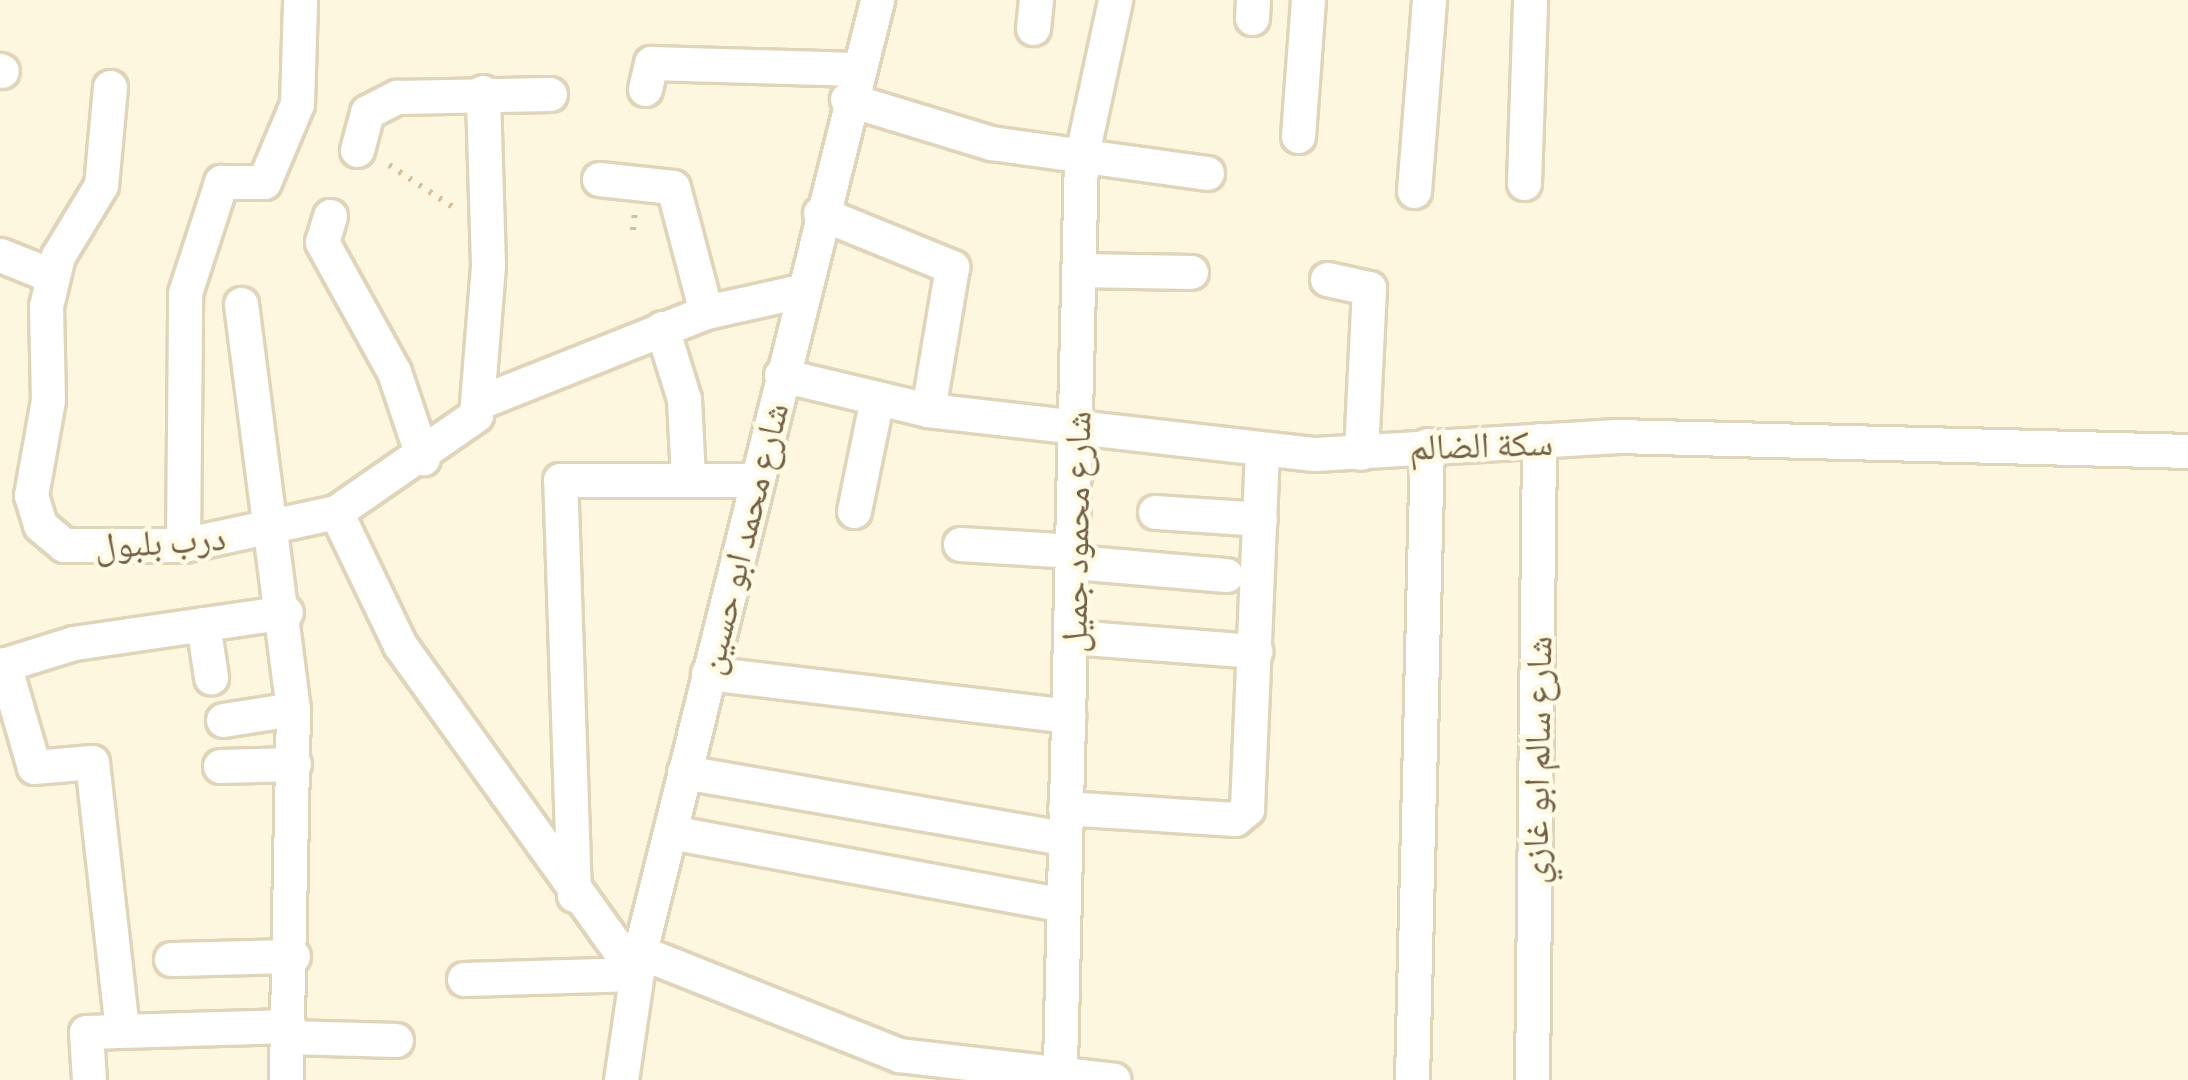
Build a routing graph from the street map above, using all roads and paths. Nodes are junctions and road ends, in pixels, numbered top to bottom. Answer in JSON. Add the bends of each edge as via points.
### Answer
{"nodes":[{"id":1,"x":300,"y":0,"type":"edge"},
{"id":2,"x":877,"y":0,"type":"edge"},
{"id":3,"x":1115,"y":0,"type":"edge"},
{"id":4,"x":1308,"y":0,"type":"edge"},
{"id":5,"x":1429,"y":0,"type":"edge"},
{"id":6,"x":1529,"y":0,"type":"edge"},
{"id":7,"x":852,"y":84,"type":"junction"},
{"id":8,"x":110,"y":87,"type":"dead end"},
{"id":9,"x":645,"y":89,"type":"dead end"},
{"id":10,"x":483,"y":92,"type":"junction"},
{"id":11,"x":550,"y":94,"type":"dead end"},
{"id":12,"x":1298,"y":136,"type":"dead end"},
{"id":13,"x":357,"y":150,"type":"dead end"},
{"id":14,"x":1081,"y":159,"type":"junction"},
{"id":15,"x":389,"y":165,"type":"dead end"},
{"id":16,"x":1207,"y":173,"type":"dead end"},
{"id":17,"x":598,"y":179,"type":"dead end"},
{"id":18,"x":1524,"y":183,"type":"dead end"},
{"id":19,"x":1414,"y":191,"type":"dead end"},
{"id":20,"x":820,"y":213,"type":"junction"},
{"id":21,"x":330,"y":216,"type":"dead end"},
{"id":22,"x":488,"y":231,"type":"junction"},
{"id":23,"x":0,"y":255,"type":"edge"},
{"id":24,"x":1079,"y":270,"type":"junction"},
{"id":25,"x":1191,"y":272,"type":"dead end"},
{"id":26,"x":50,"y":275,"type":"junction"},
{"id":27,"x":1327,"y":279,"type":"dead end"},
{"id":28,"x":801,"y":291,"type":"junction"},
{"id":29,"x":241,"y":304,"type":"dead end"},
{"id":30,"x":706,"y":312,"type":"junction"},
{"id":31,"x":662,"y":328,"type":"junction"},
{"id":32,"x":781,"y":374,"type":"junction"},
{"id":33,"x":878,"y":398,"type":"junction"},
{"id":34,"x":485,"y":400,"type":"junction"},
{"id":35,"x":928,"y":410,"type":"junction"},
{"id":36,"x":1077,"y":430,"type":"junction"},
{"id":37,"x":1538,"y":440,"type":"junction"},
{"id":38,"x":1427,"y":446,"type":"junction"},
{"id":39,"x":1262,"y":450,"type":"junction"},
{"id":40,"x":2188,"y":451,"type":"edge"},
{"id":41,"x":1361,"y":453,"type":"junction"},
{"id":42,"x":423,"y":458,"type":"junction"},
{"id":43,"x":0,"y":477,"type":"edge"},
{"id":44,"x":688,"y":478,"type":"junction"},
{"id":45,"x":755,"y":480,"type":"junction"},
{"id":46,"x":32,"y":495,"type":"junction"},
{"id":47,"x":854,"y":511,"type":"dead end"},
{"id":48,"x":336,"y":512,"type":"junction"},
{"id":49,"x":1155,"y":512,"type":"dead end"},
{"id":50,"x":1260,"y":519,"type":"junction"},
{"id":51,"x":273,"y":530,"type":"junction"},
{"id":52,"x":960,"y":544,"type":"dead end"},
{"id":53,"x":183,"y":545,"type":"junction"},
{"id":54,"x":1074,"y":557,"type":"junction"},
{"id":55,"x":1226,"y":574,"type":"dead end"},
{"id":56,"x":286,"y":612,"type":"junction"},
{"id":57,"x":203,"y":624,"type":"junction"},
{"id":58,"x":1072,"y":637,"type":"junction"},
{"id":59,"x":1255,"y":651,"type":"junction"},
{"id":60,"x":2,"y":665,"type":"edge"},
{"id":61,"x":708,"y":673,"type":"junction"},
{"id":62,"x":211,"y":676,"type":"dead end"},
{"id":63,"x":293,"y":709,"type":"junction"},
{"id":64,"x":1068,"y":716,"type":"junction"},
{"id":65,"x":224,"y":720,"type":"dead end"},
{"id":66,"x":294,"y":764,"type":"junction"},
{"id":67,"x":220,"y":766,"type":"dead end"},
{"id":68,"x":684,"y":772,"type":"junction"},
{"id":69,"x":1065,"y":823,"type":"junction"},
{"id":70,"x":670,"y":832,"type":"junction"},
{"id":71,"x":574,"y":895,"type":"junction"},
{"id":72,"x":1063,"y":905,"type":"junction"},
{"id":73,"x":293,"y":956,"type":"junction"},
{"id":74,"x":170,"y":959,"type":"dead end"},
{"id":75,"x":638,"y":963,"type":"junction"},
{"id":76,"x":464,"y":979,"type":"dead end"},
{"id":77,"x":122,"y":1030,"type":"junction"},
{"id":78,"x":288,"y":1032,"type":"junction"},
{"id":79,"x":395,"y":1040,"type":"dead end"},
{"id":80,"x":1060,"y":1067,"type":"junction"},
{"id":81,"x":88,"y":1080,"type":"edge"},
{"id":82,"x":286,"y":1080,"type":"edge"},
{"id":83,"x":621,"y":1080,"type":"edge"},
{"id":84,"x":1114,"y":1080,"type":"edge"},
{"id":85,"x":1412,"y":1080,"type":"edge"},
{"id":86,"x":1532,"y":1080,"type":"edge"}],
"edges":[{"from":1,"to":53,"type":"street","via":[[303,84],[266,178],[218,188],[179,333]]},
{"from":2,"to":7,"type":"street","name":"شارع محمد ابو حسين"},
{"from":3,"to":14,"type":"street","name":"شارع محمود جميل"},
{"from":4,"to":12,"type":"street"},
{"from":5,"to":19,"type":"street"},
{"from":6,"to":18,"type":"street"},
{"from":7,"to":9,"type":"street","via":[[651,63]]},
{"from":7,"to":14,"type":"street"},
{"from":7,"to":20,"type":"street","name":"شارع محمد ابو حسين"},
{"from":8,"to":26,"type":"street","via":[[101,184]]},
{"from":10,"to":11,"type":"street"},
{"from":10,"to":13,"type":"street","via":[[378,104]]},
{"from":10,"to":22,"type":"street"},
{"from":14,"to":16,"type":"street"},
{"from":14,"to":24,"type":"street","name":"شارع محمود جميل"},
{"from":15,"to":22,"type":"path"},
{"from":17,"to":30,"type":"street","via":[[673,187]]},
{"from":20,"to":28,"type":"street","name":"شارع محمد ابو حسين"},
{"from":20,"to":35,"type":"street","via":[[952,267]]},
{"from":21,"to":42,"type":"street","via":[[322,242],[394,372]]},
{"from":22,"to":34,"type":"street"},
{"from":23,"to":26,"type":"street"},
{"from":24,"to":25,"type":"street"},
{"from":24,"to":36,"type":"street","name":"شارع محمود جميل"},
{"from":26,"to":46,"type":"street","via":[[48,400]]},
{"from":27,"to":41,"type":"street","via":[[1369,288]]},
{"from":28,"to":30,"type":"street"},
{"from":28,"to":32,"type":"street","name":"شارع محمد ابو حسين"},
{"from":29,"to":51,"type":"street"},
{"from":30,"to":31,"type":"street"},
{"from":31,"to":34,"type":"street"},
{"from":31,"to":44,"type":"street","via":[[684,399]]},
{"from":32,"to":33,"type":"street","name":"سكة الضالم"},
{"from":32,"to":45,"type":"street","name":"شارع محمد ابو حسين"},
{"from":33,"to":35,"type":"street","name":"سكة الضالم"},
{"from":33,"to":47,"type":"street"},
{"from":34,"to":42,"type":"street","name":"درب بلبول"},
{"from":35,"to":36,"type":"street","name":"سكة الضالم"},
{"from":36,"to":39,"type":"street","name":"سكة الضالم"},
{"from":36,"to":54,"type":"street","name":"شارع محمود جميل"},
{"from":37,"to":38,"type":"street","name":"سكة الضالم"},
{"from":37,"to":40,"type":"street","name":"سكة الضالم"},
{"from":37,"to":86,"type":"street","name":"شارع سالم ابو غازي"},
{"from":38,"to":41,"type":"street","name":"سكة الضالم"},
{"from":38,"to":85,"type":"street"},
{"from":39,"to":41,"type":"street","name":"سكة الضالم"},
{"from":39,"to":50,"type":"street"},
{"from":42,"to":48,"type":"street","name":"درب بلبول"},
{"from":43,"to":46,"type":"street"},
{"from":44,"to":45,"type":"street"},
{"from":44,"to":71,"type":"street","via":[[560,480]]},
{"from":45,"to":61,"type":"street","name":"شارع محمد ابو حسين"},
{"from":46,"to":53,"type":"street","name":"درب بلبول","via":[[40,525],[64,545]]},
{"from":48,"to":51,"type":"street","name":"درب بلبول"},
{"from":48,"to":71,"type":"street","via":[[382,616]]},
{"from":49,"to":50,"type":"street"},
{"from":50,"to":59,"type":"street"},
{"from":51,"to":53,"type":"street","name":"درب بلبول"},
{"from":51,"to":56,"type":"street"},
{"from":52,"to":54,"type":"street"},
{"from":54,"to":55,"type":"street"},
{"from":54,"to":58,"type":"street","name":"شارع محمود جميل"},
{"from":56,"to":57,"type":"street"},
{"from":56,"to":63,"type":"street"},
{"from":57,"to":60,"type":"street"},
{"from":57,"to":62,"type":"street"},
{"from":58,"to":59,"type":"street"},
{"from":58,"to":64,"type":"street","name":"شارع محمود جميل"},
{"from":59,"to":69,"type":"street","via":[[1243,816]]},
{"from":60,"to":77,"type":"street","via":[[34,766],[92,762]]},
{"from":61,"to":64,"type":"street"},
{"from":61,"to":68,"type":"street","name":"شارع محمد ابو حسين"},
{"from":63,"to":65,"type":"street"},
{"from":63,"to":66,"type":"street"},
{"from":64,"to":69,"type":"street","name":"شارع محمود جميل"},
{"from":66,"to":67,"type":"street"},
{"from":66,"to":73,"type":"street"},
{"from":68,"to":69,"type":"street"},
{"from":68,"to":70,"type":"street","name":"شارع محمد ابو حسين"},
{"from":69,"to":72,"type":"street","name":"شارع محمود جميل"},
{"from":70,"to":72,"type":"street"},
{"from":70,"to":75,"type":"street","name":"شارع محمد ابو حسين"},
{"from":71,"to":75,"type":"street"},
{"from":72,"to":80,"type":"street","name":"شارع محمود جميل"},
{"from":73,"to":74,"type":"street"},
{"from":73,"to":78,"type":"street"},
{"from":75,"to":76,"type":"street"},
{"from":75,"to":80,"type":"street","via":[[898,1055]]},
{"from":75,"to":83,"type":"street","name":"شارع محمد ابو حسين"},
{"from":77,"to":78,"type":"street"},
{"from":77,"to":81,"type":"street","via":[[83,1036]]},
{"from":78,"to":79,"type":"street"},
{"from":78,"to":82,"type":"street"},
{"from":80,"to":84,"type":"street"}]}
